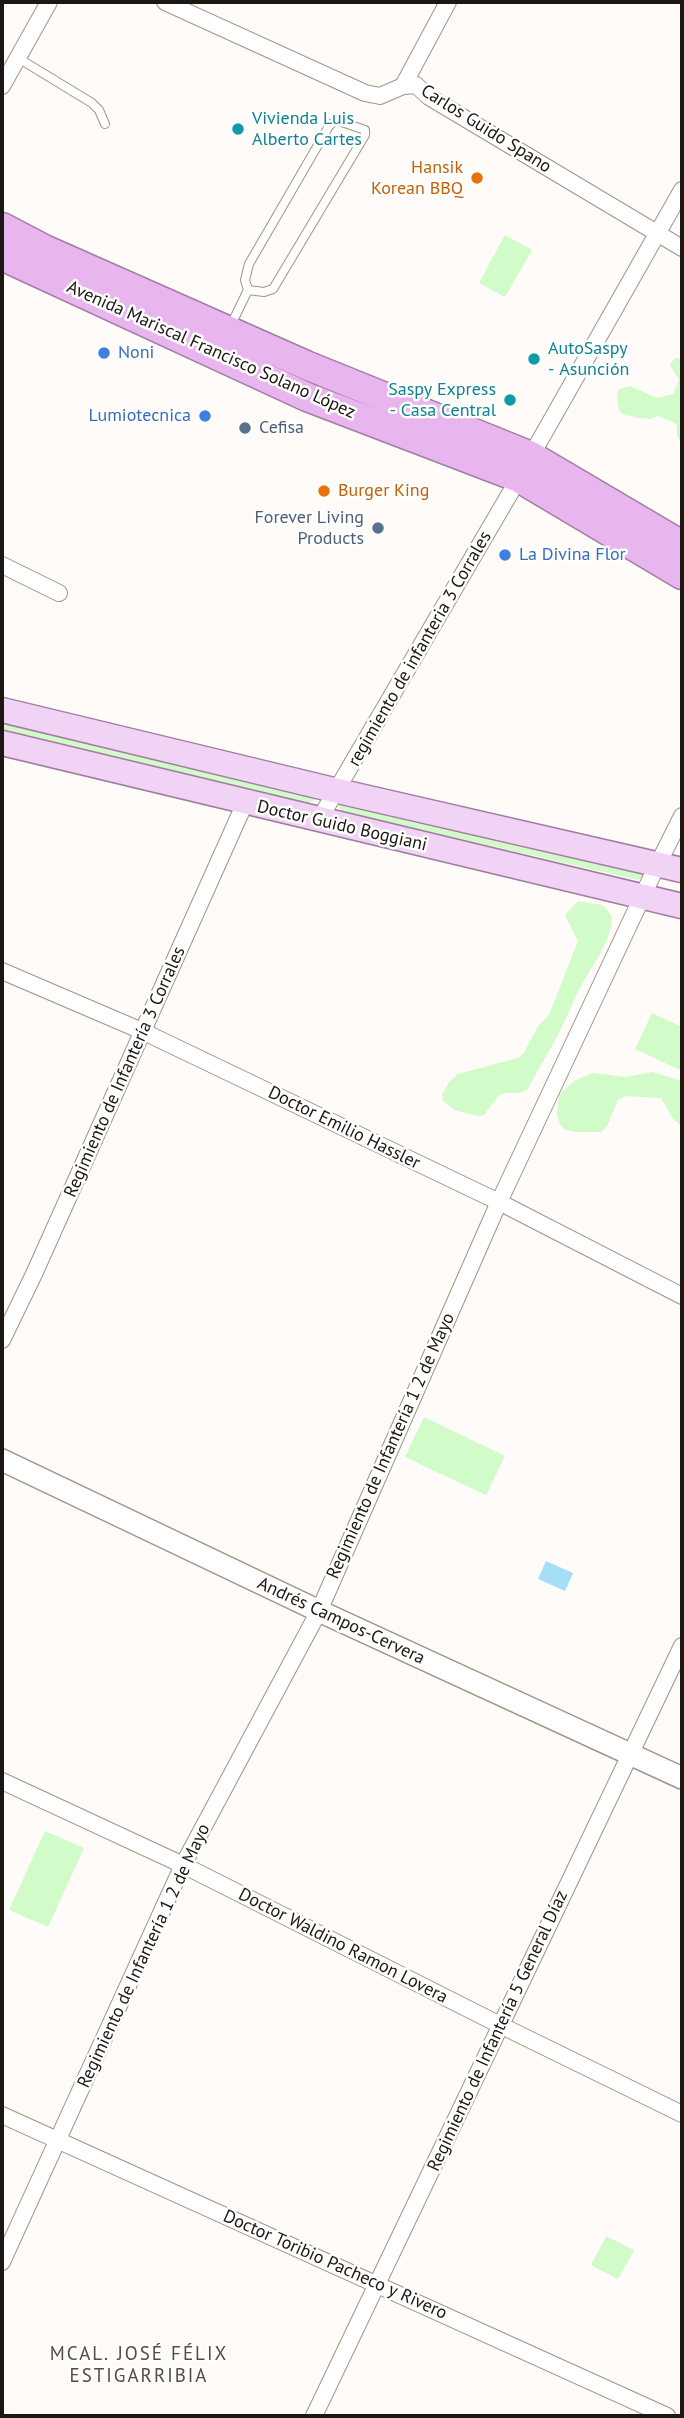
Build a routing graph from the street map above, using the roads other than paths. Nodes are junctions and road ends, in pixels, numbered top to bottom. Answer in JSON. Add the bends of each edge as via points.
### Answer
{"nodes":[{"id":1,"x":49,"y":2,"type":"edge"},
{"id":2,"x":165,"y":2,"type":"edge"},
{"id":3,"x":447,"y":2,"type":"edge"},
{"id":4,"x":18,"y":58,"type":"junction"},
{"id":5,"x":2,"y":86,"type":"edge"},
{"id":6,"x":403,"y":86,"type":"junction"},
{"id":7,"x":105,"y":124,"type":"dead end"},
{"id":8,"x":682,"y":190,"type":"edge"},
{"id":9,"x":2,"y":227,"type":"edge"},
{"id":10,"x":658,"y":235,"type":"junction"},
{"id":11,"x":2,"y":237,"type":"edge"},
{"id":12,"x":682,"y":248,"type":"edge"},
{"id":13,"x":44,"y":249,"type":"junction"},
{"id":14,"x":2,"y":256,"type":"edge"},
{"id":15,"x":248,"y":290,"type":"junction"},
{"id":16,"x":229,"y":331,"type":"junction"},
{"id":17,"x":525,"y":467,"type":"junction"},
{"id":18,"x":682,"y":545,"type":"edge"},
{"id":19,"x":2,"y":565,"type":"edge"},
{"id":20,"x":682,"y":575,"type":"edge"},
{"id":21,"x":59,"y":593,"type":"dead end"},
{"id":22,"x":2,"y":710,"type":"edge"},
{"id":23,"x":2,"y":743,"type":"edge"},
{"id":24,"x":338,"y":791,"type":"junction"},
{"id":25,"x":245,"y":803,"type":"junction"},
{"id":26,"x":682,"y":816,"type":"edge"},
{"id":27,"x":319,"y":820,"type":"junction"},
{"id":28,"x":657,"y":864,"type":"junction"},
{"id":29,"x":682,"y":870,"type":"edge"},
{"id":30,"x":642,"y":897,"type":"junction"},
{"id":31,"x":682,"y":906,"type":"edge"},
{"id":32,"x":2,"y":971,"type":"edge"},
{"id":33,"x":142,"y":1031,"type":"junction"},
{"id":34,"x":499,"y":1202,"type":"junction"},
{"id":35,"x":682,"y":1296,"type":"edge"},
{"id":36,"x":2,"y":1340,"type":"edge"},
{"id":37,"x":2,"y":1460,"type":"edge"},
{"id":38,"x":318,"y":1611,"type":"junction"},
{"id":39,"x":682,"y":1646,"type":"edge"},
{"id":40,"x":631,"y":1754,"type":"junction"},
{"id":41,"x":682,"y":1778,"type":"edge"},
{"id":42,"x":2,"y":1781,"type":"edge"},
{"id":43,"x":183,"y":1865,"type":"junction"},
{"id":44,"x":500,"y":2025,"type":"junction"},
{"id":45,"x":682,"y":2114,"type":"edge"},
{"id":46,"x":2,"y":2115,"type":"edge"},
{"id":47,"x":59,"y":2141,"type":"junction"},
{"id":48,"x":2,"y":2262,"type":"edge"},
{"id":49,"x":378,"y":2284,"type":"junction"},
{"id":50,"x":314,"y":2416,"type":"edge"},
{"id":51,"x":667,"y":2416,"type":"edge"}],
"edges":[{"from":1,"to":4,"type":"street"},
{"from":2,"to":6,"type":"street","name":"Carlos Guido Spano","via":[[365,93],[380,96]]},
{"from":3,"to":6,"type":"street"},
{"from":4,"to":5,"type":"street"},
{"from":4,"to":7,"type":"lane","via":[[92,103]]},
{"from":6,"to":10,"type":"street","name":"Carlos Guido Spano","via":[[416,85]]},
{"from":8,"to":10,"type":"street","name":"regimiento de infanteria 3 Corrales"},
{"from":9,"to":13,"type":"highway","name":"Avenida Mariscal Francisco Solano López"},
{"from":10,"to":12,"type":"street","name":"Carlos Guido Spano"},
{"from":10,"to":17,"type":"street","name":"regimiento de infanteria 3 Corrales"},
{"from":11,"to":13,"type":"highway"},
{"from":13,"to":16,"type":"highway","name":"Avenida Mariscal Francisco Solano López"},
{"from":14,"to":17,"type":"highway","name":"Avenida Mariscal Francisco Solano López","via":[[307,397]]},
{"from":15,"to":15,"type":"lane","via":[[249,264],[333,120],[365,130],[273,289]]},
{"from":15,"to":16,"type":"lane"},
{"from":16,"to":17,"type":"highway","name":"Avenida Mariscal Francisco Solano López"},
{"from":17,"to":18,"type":"highway","name":"Avenida Mariscal Francisco Solano López"},
{"from":17,"to":20,"type":"highway","name":"Avenida Mariscal Francisco Solano López"},
{"from":17,"to":24,"type":"street","name":"regimiento de infanteria 3 Corrales"},
{"from":19,"to":21,"type":"street"},
{"from":22,"to":24,"type":"main road","name":"Doctor Guido Boggiani"},
{"from":23,"to":25,"type":"main road","name":"Doctor Guido Boggiani"},
{"from":24,"to":27,"type":"street","name":"regimiento de infanteria 3 Corrales"},
{"from":24,"to":28,"type":"main road","name":"Doctor Guido Boggiani"},
{"from":25,"to":27,"type":"main road","name":"Doctor Guido Boggiani"},
{"from":25,"to":33,"type":"street","name":"Regimiento de Infantería 3 Corrales"},
{"from":26,"to":28,"type":"street","name":"Regimiento de Infantería 1 2 de Mayo"},
{"from":27,"to":30,"type":"main road","name":"Doctor Guido Boggiani"},
{"from":28,"to":29,"type":"main road","name":"Doctor Guido Boggiani"},
{"from":28,"to":30,"type":"street","name":"Regimiento de Infantería 1 2 de Mayo"},
{"from":30,"to":31,"type":"main road","name":"Doctor Guido Boggiani"},
{"from":30,"to":34,"type":"street","name":"Regimiento de Infantería 1 2 de Mayo"},
{"from":32,"to":33,"type":"street","name":"Doctor Emilio Hassler"},
{"from":33,"to":34,"type":"street","name":"Doctor Emilio Hassler"},
{"from":33,"to":36,"type":"street","name":"Regimiento de Infantería 3 Corrales"},
{"from":34,"to":35,"type":"street","name":"Doctor Emilio Hassler"},
{"from":34,"to":38,"type":"street","name":"Regimiento de Infantería 1 2 de Mayo"},
{"from":37,"to":38,"type":"street","name":"Andrés Campos-Cervera"},
{"from":38,"to":40,"type":"street","name":"Andrés Campos-Cervera"},
{"from":38,"to":43,"type":"street","name":"Regimiento de Infantería 1 2 de Mayo"},
{"from":39,"to":40,"type":"street","name":"Regimiento de Infantería 5 General Díaz"},
{"from":40,"to":41,"type":"street","name":"Andrés Campos-Cervera"},
{"from":40,"to":44,"type":"street","name":"Regimiento de Infantería 5 General Díaz"},
{"from":42,"to":43,"type":"street","name":"Doctor Waldino Ramon Lovera"},
{"from":43,"to":44,"type":"street","name":"Doctor Waldino Ramon Lovera"},
{"from":43,"to":47,"type":"street","name":"Regimiento de Infantería 1 2 de Mayo"},
{"from":44,"to":45,"type":"street","name":"Doctor Waldino Ramon Lovera"},
{"from":44,"to":49,"type":"street","name":"Regimiento de Infantería 5 General Díaz"},
{"from":46,"to":47,"type":"street","name":"Doctor Toribio Pacheco y Rivero"},
{"from":47,"to":48,"type":"street","name":"Regimiento de Infantería 1 2 de Mayo"},
{"from":47,"to":49,"type":"street","name":"Doctor Toribio Pacheco y Rivero"},
{"from":49,"to":50,"type":"street","name":"Regimiento de Infantería 5 General Díaz"},
{"from":49,"to":51,"type":"street","name":"Doctor Toribio Pacheco y Rivero"}]}
